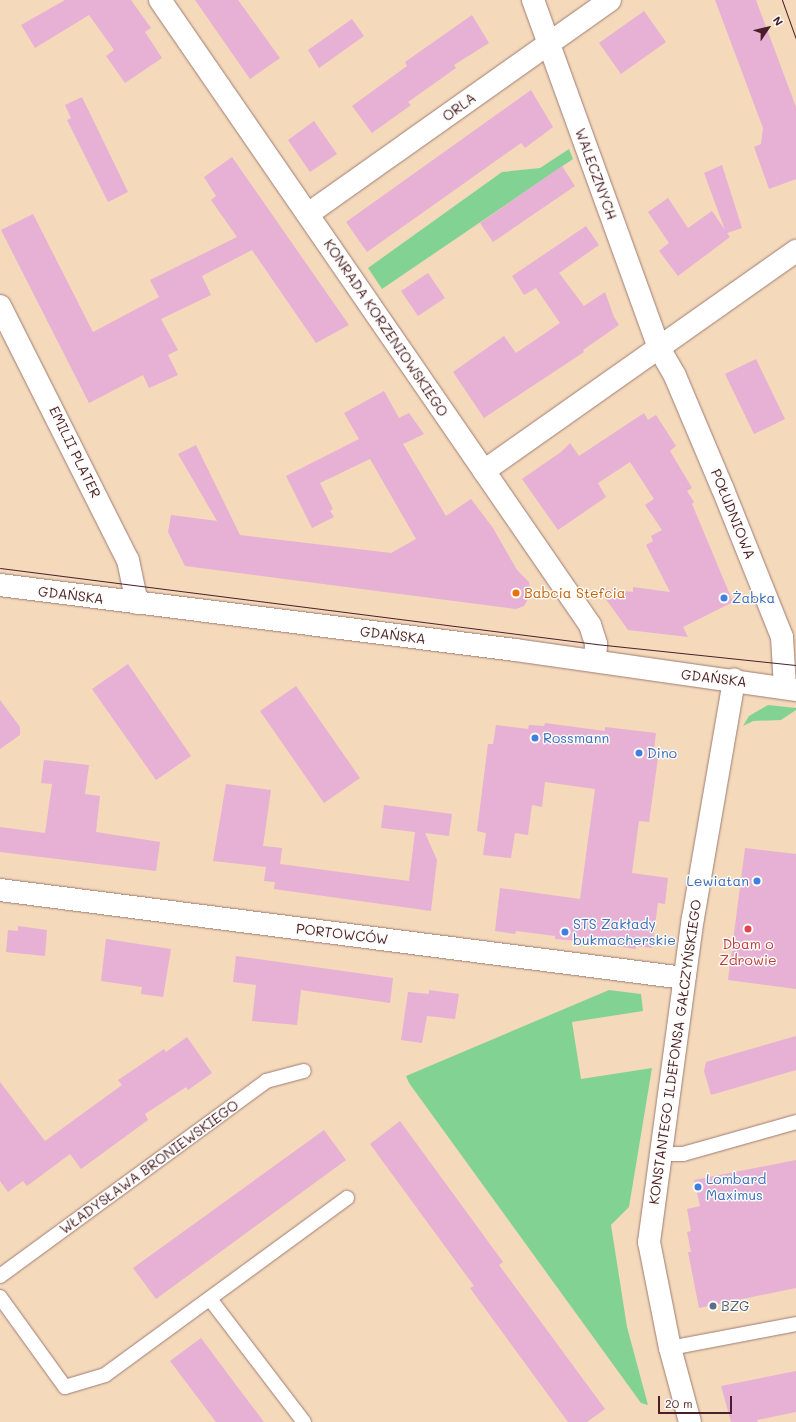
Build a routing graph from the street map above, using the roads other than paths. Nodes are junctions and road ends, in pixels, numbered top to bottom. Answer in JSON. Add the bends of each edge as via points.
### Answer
{"nodes":[{"id":1,"x":160,"y":0,"type":"edge"},
{"id":2,"x":533,"y":0,"type":"edge"},
{"id":3,"x":610,"y":0,"type":"edge"},
{"id":4,"x":549,"y":43,"type":"junction"},
{"id":5,"x":308,"y":214,"type":"junction"},
{"id":6,"x":796,"y":251,"type":"edge"},
{"id":7,"x":0,"y":306,"type":"edge"},
{"id":8,"x":659,"y":348,"type":"junction"},
{"id":9,"x":484,"y":471,"type":"junction"},
{"id":10,"x":0,"y":585,"type":"edge"},
{"id":11,"x":136,"y":603,"type":"junction"},
{"id":12,"x":595,"y":661,"type":"junction"},
{"id":13,"x":734,"y":680,"type":"junction"},
{"id":14,"x":791,"y":688,"type":"edge"},
{"id":15,"x":0,"y":890,"type":"edge"},
{"id":16,"x":684,"y":978,"type":"junction"},
{"id":17,"x":304,"y":1071,"type":"dead end"},
{"id":18,"x":796,"y":1122,"type":"edge"},
{"id":19,"x":659,"y":1154,"type":"junction"},
{"id":20,"x":347,"y":1198,"type":"dead end"},
{"id":21,"x":0,"y":1276,"type":"edge"},
{"id":22,"x":0,"y":1297,"type":"edge"},
{"id":23,"x":210,"y":1299,"type":"junction"},
{"id":24,"x":796,"y":1324,"type":"edge"},
{"id":25,"x":670,"y":1348,"type":"junction"},
{"id":26,"x":304,"y":1422,"type":"edge"},
{"id":27,"x":690,"y":1422,"type":"edge"}],
"edges":[{"from":1,"to":5,"type":"street","name":"KONRADA KORZENIOWSKIEGO"},
{"from":2,"to":4,"type":"street","name":"WALECZNYCH"},
{"from":3,"to":4,"type":"street","name":"ORLA"},
{"from":4,"to":5,"type":"street","name":"ORLA"},
{"from":4,"to":8,"type":"street","name":"WALECZNYCH"},
{"from":5,"to":9,"type":"street","name":"KONRADA KORZENIOWSKIEGO"},
{"from":6,"to":8,"type":"street"},
{"from":7,"to":11,"type":"street","name":"EMILII PLATER","via":[[128,560]]},
{"from":8,"to":9,"type":"street"},
{"from":8,"to":14,"type":"street","name":"POŁUDNIOWA","via":[[674,376],[719,480],[782,637]]},
{"from":9,"to":12,"type":"street","name":"KONRADA KORZENIOWSKIEGO","via":[[590,625],[596,644]]},
{"from":10,"to":11,"type":"street","name":"GDAŃSKA"},
{"from":11,"to":12,"type":"street","name":"GDAŃSKA"},
{"from":12,"to":13,"type":"street","name":"GDAŃSKA"},
{"from":13,"to":14,"type":"street","name":"GDAŃSKA"},
{"from":13,"to":16,"type":"street","name":"KONSTANTEGO ILDEFONSA GAŁCZYŃSKIEGO"},
{"from":15,"to":16,"type":"street","name":"PORTOWCÓW"},
{"from":16,"to":19,"type":"street","name":"KONSTANTEGO ILDEFONSA GAŁCZYŃSKIEGO"},
{"from":17,"to":21,"type":"lane","name":"WŁADYSŁAWA BRONIEWSKIEGO","via":[[266,1081]]},
{"from":18,"to":19,"type":"lane","via":[[683,1154]]},
{"from":19,"to":25,"type":"street","name":"KONSTANTEGO ILDEFONSA GAŁCZYŃSKIEGO","via":[[649,1242]]},
{"from":20,"to":23,"type":"lane"},
{"from":22,"to":23,"type":"lane","via":[[65,1387],[105,1375]]},
{"from":23,"to":26,"type":"lane"},
{"from":24,"to":25,"type":"lane"},
{"from":25,"to":27,"type":"street","name":"KONSTANTEGO ILDEFONSA GAŁCZYŃSKIEGO"}]}
